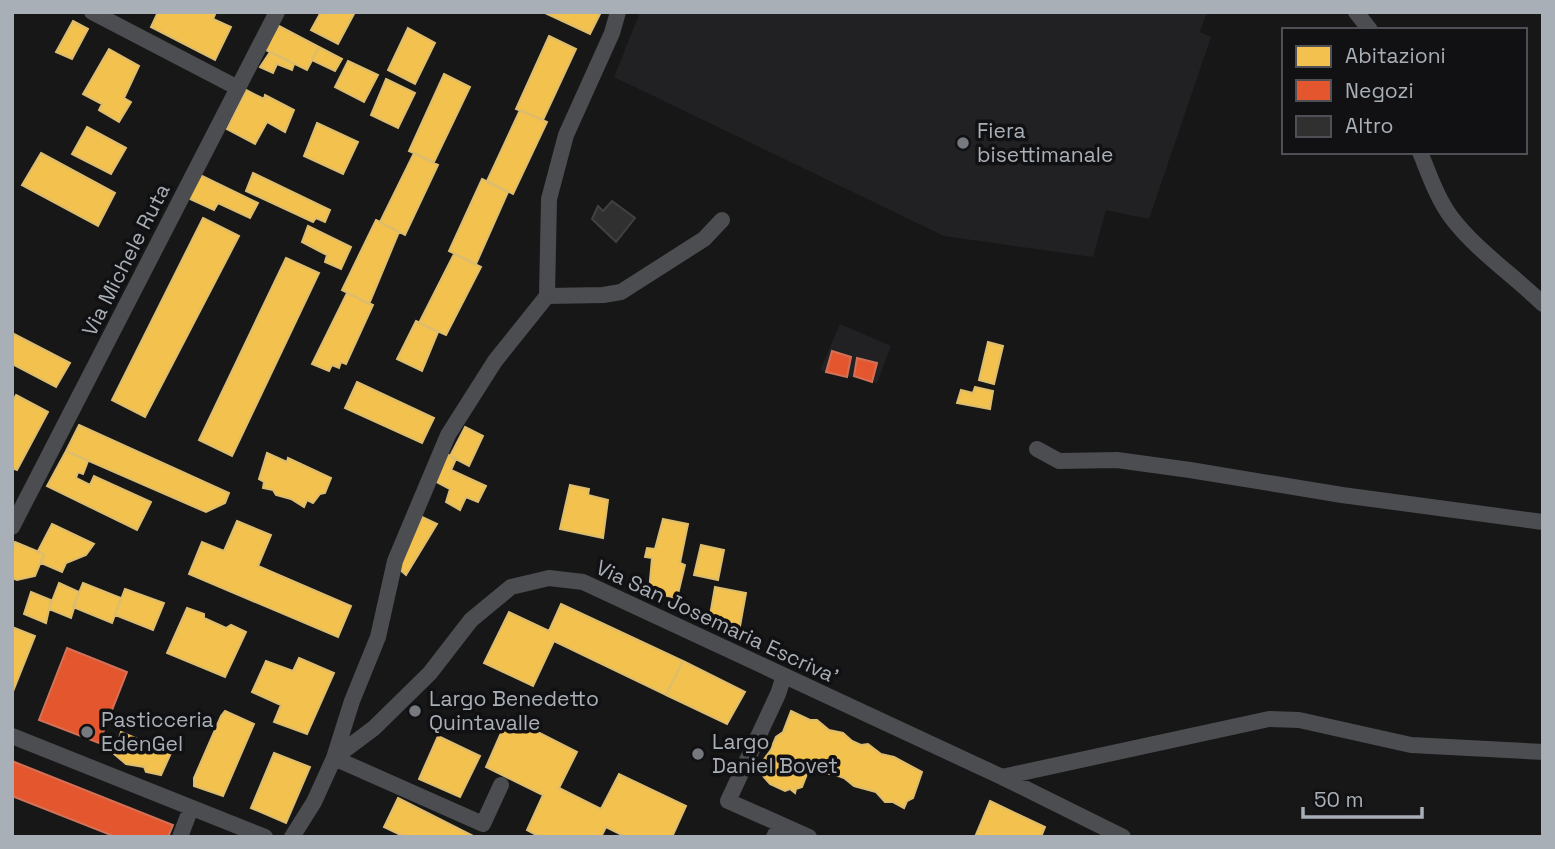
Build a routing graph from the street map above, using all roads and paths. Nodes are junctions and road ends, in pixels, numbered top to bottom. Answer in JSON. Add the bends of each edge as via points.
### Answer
{"nodes":[{"id":1,"x":92,"y":12,"type":"edge"},
{"id":2,"x":277,"y":12,"type":"edge"},
{"id":3,"x":618,"y":12,"type":"edge"},
{"id":4,"x":1356,"y":12,"type":"edge"},
{"id":5,"x":1368,"y":28,"type":"edge"},
{"id":6,"x":238,"y":88,"type":"junction"},
{"id":7,"x":1421,"y":154,"type":"edge"},
{"id":8,"x":722,"y":220,"type":"dead end"},
{"id":9,"x":547,"y":296,"type":"junction"},
{"id":10,"x":1543,"y":304,"type":"edge"},
{"id":11,"x":1037,"y":449,"type":"dead end"},
{"id":12,"x":1543,"y":522,"type":"edge"},
{"id":13,"x":12,"y":527,"type":"edge"},
{"id":14,"x":784,"y":676,"type":"junction"},
{"id":15,"x":12,"y":736,"type":"edge"},
{"id":16,"x":1543,"y":752,"type":"edge"},
{"id":17,"x":334,"y":758,"type":"junction"},
{"id":18,"x":1002,"y":777,"type":"junction"},
{"id":19,"x":500,"y":785,"type":"dead end"},
{"id":20,"x":191,"y":808,"type":"junction"},
{"id":21,"x":777,"y":830,"type":"edge"},
{"id":22,"x":180,"y":837,"type":"edge"},
{"id":23,"x":265,"y":837,"type":"edge"},
{"id":24,"x":292,"y":837,"type":"edge"},
{"id":25,"x":809,"y":837,"type":"edge"},
{"id":26,"x":1123,"y":837,"type":"edge"}],
"edges":[{"from":1,"to":6,"type":"street"},
{"from":2,"to":6,"type":"street","name":"Via Michele Ruta"},
{"from":3,"to":9,"type":"street","via":[[566,135],[549,199]]},
{"from":4,"to":5,"type":"street"},
{"from":6,"to":13,"type":"street","name":"Via Michele Ruta"},
{"from":7,"to":10,"type":"street","via":[[1451,216]]},
{"from":8,"to":9,"type":"street","via":[[704,240],[621,292]]},
{"from":9,"to":17,"type":"street","via":[[495,361],[448,435],[396,561],[378,637]]},
{"from":11,"to":12,"type":"street","via":[[1059,461],[1117,460]]},
{"from":14,"to":17,"type":"street","name":"Via San Josemaria Escriva'","via":[[583,582],[549,578],[511,587],[471,620],[430,673],[374,728]]},
{"from":14,"to":18,"type":"street","name":"Via San Josemaria Escriva'"},
{"from":14,"to":21,"type":"street","via":[[728,801]]},
{"from":15,"to":20,"type":"street"},
{"from":16,"to":18,"type":"street","via":[[1411,745],[1299,720],[1269,719]]},
{"from":17,"to":19,"type":"street","via":[[483,824]]},
{"from":17,"to":24,"type":"street","name":"Via San Josemaria Escriva'"},
{"from":18,"to":26,"type":"street","name":"Via San Josemaria Escriva'"},
{"from":20,"to":22,"type":"street"},
{"from":20,"to":23,"type":"street"},
{"from":21,"to":25,"type":"street"}]}
